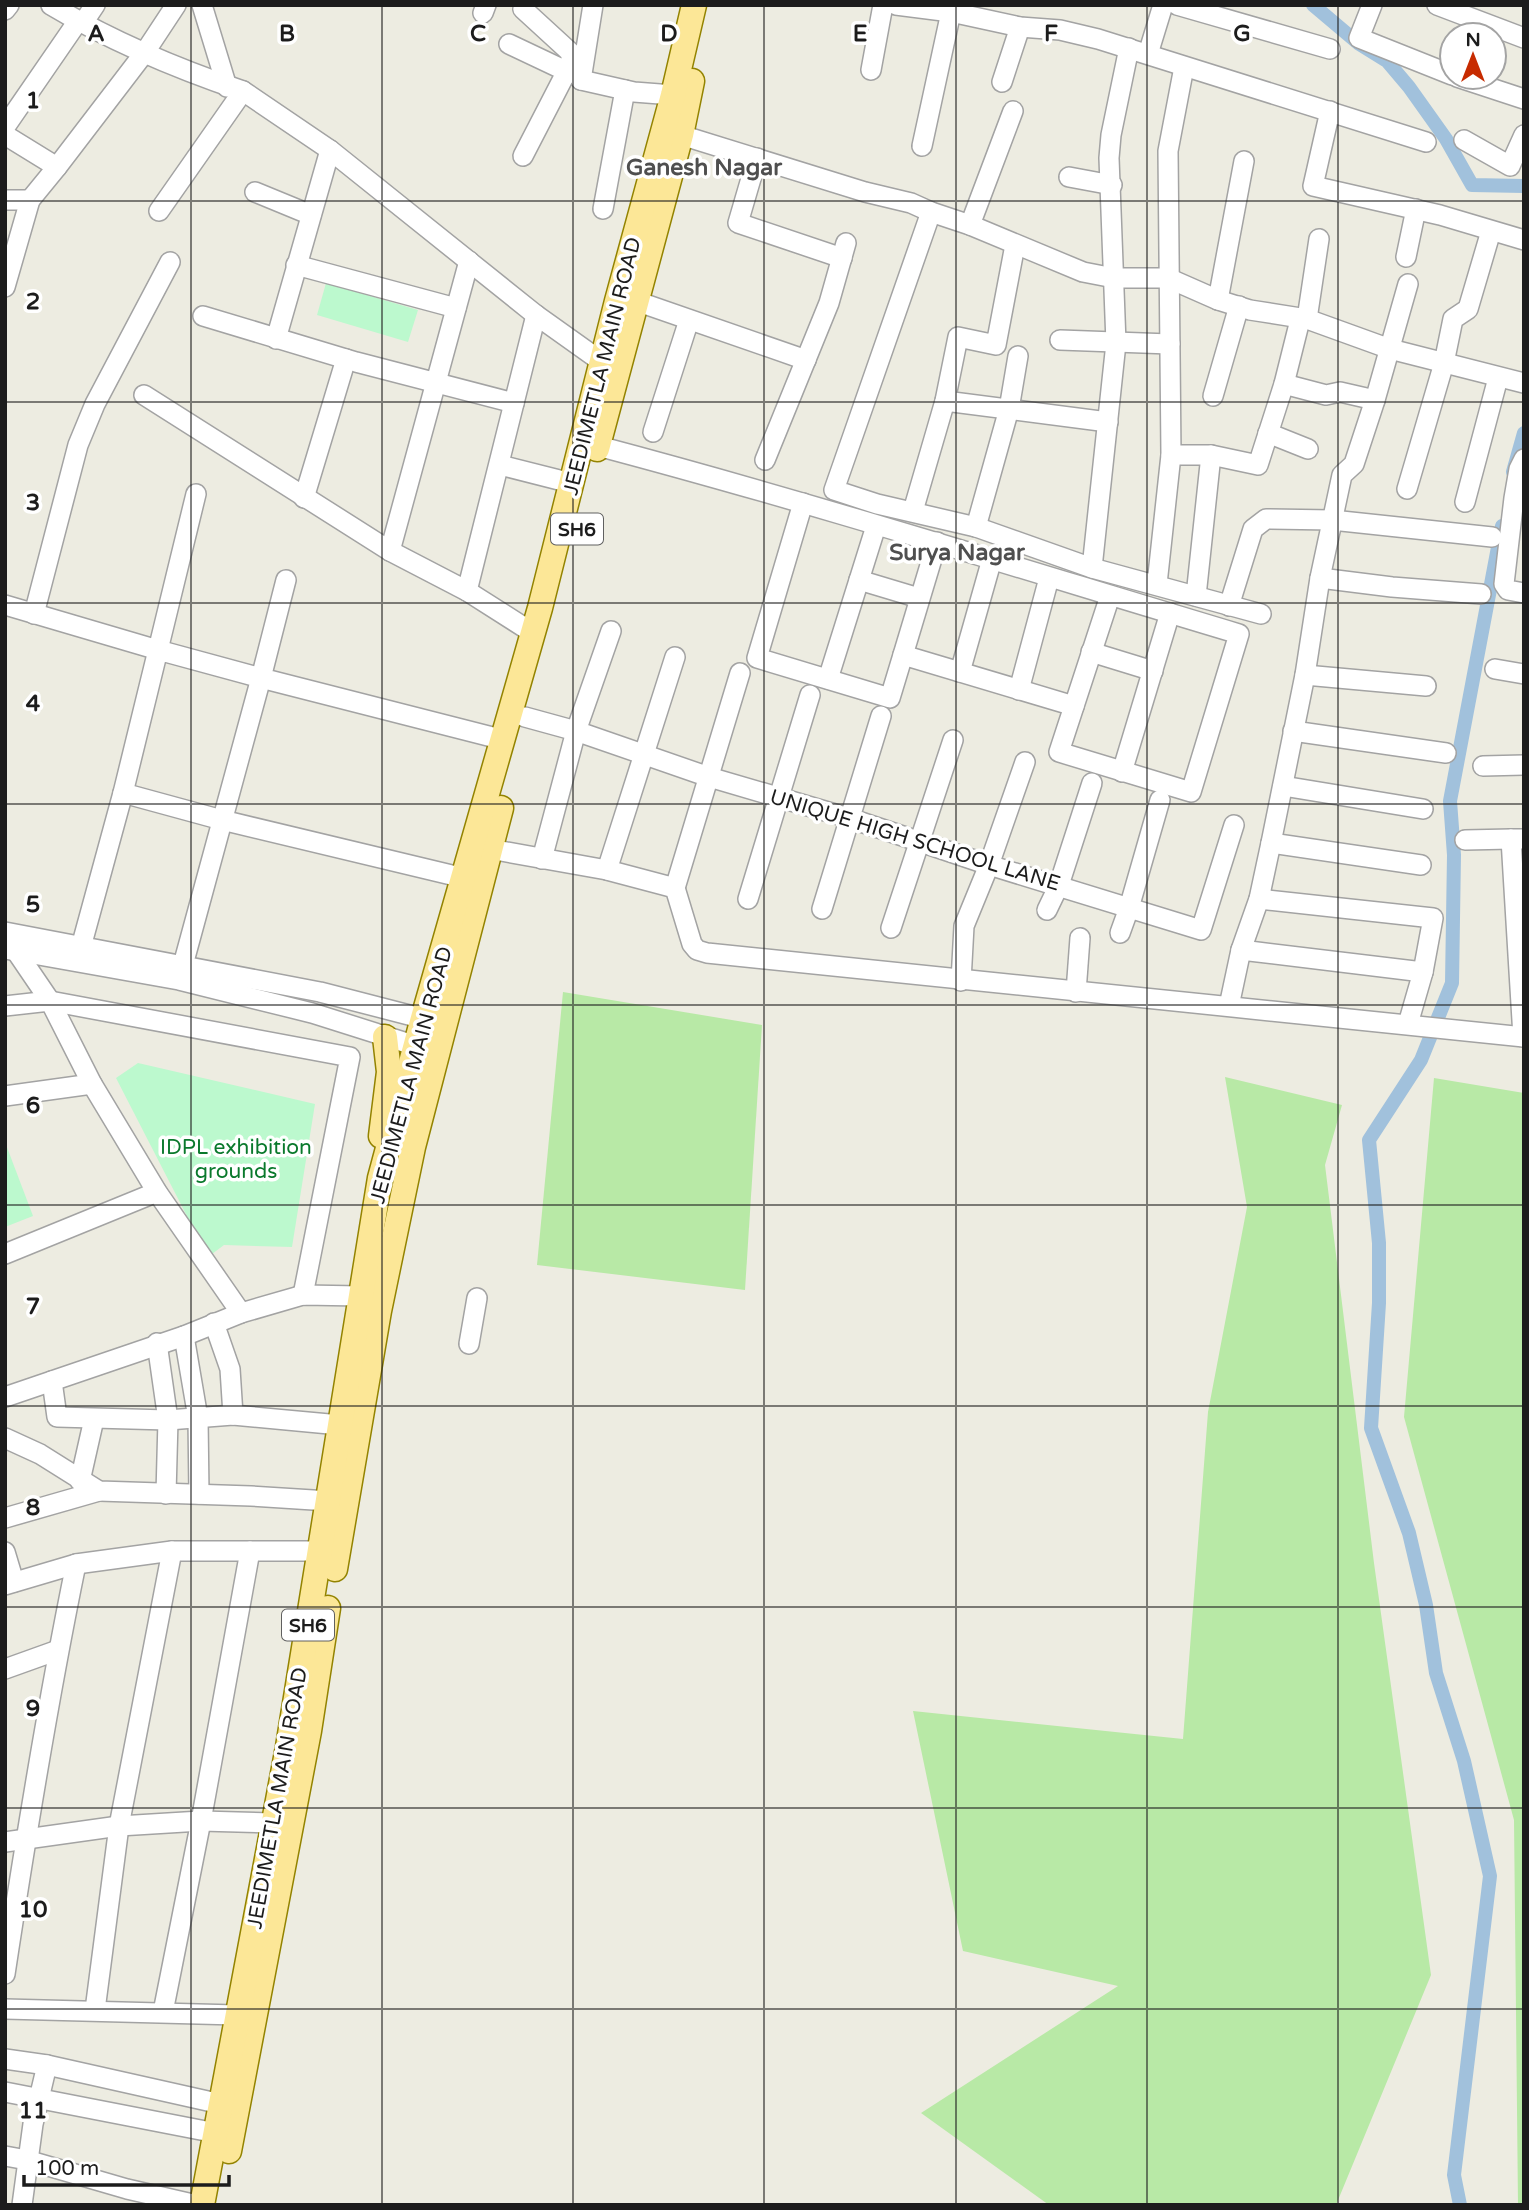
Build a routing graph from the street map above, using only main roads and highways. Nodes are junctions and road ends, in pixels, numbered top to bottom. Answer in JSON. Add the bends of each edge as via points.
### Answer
{"nodes":[{"id":1,"x":694,"y":5,"type":"edge"},
{"id":2,"x":710,"y":5,"type":"edge"},
{"id":3,"x":570,"y":524,"type":"junction"},
{"id":4,"x":434,"y":1021,"type":"junction"},
{"id":5,"x":385,"y":1037,"type":"road end"},
{"id":6,"x":426,"y":1049,"type":"junction"},
{"id":7,"x":380,"y":1178,"type":"junction"},
{"id":8,"x":260,"y":1940,"type":"junction"},
{"id":9,"x":199,"y":2205,"type":"edge"},
{"id":10,"x":219,"y":2205,"type":"edge"}],
"edges":[{"from":1,"to":3,"type":"main road","name":"JEEDIMETLA MAIN ROAD","number":"SH6","via":[[571,483]]},
{"from":2,"to":3,"type":"main road","name":"JEEDIMETLA MAIN ROAD","number":"SH6","via":[[681,135],[598,446]]},
{"from":3,"to":4,"type":"main road","name":"JEEDIMETLA MAIN ROAD","number":"SH6","via":[[490,849]]},
{"from":3,"to":4,"type":"main road","name":"JEEDIMETLA MAIN ROAD","number":"SH6","via":[[533,633],[464,878]]},
{"from":4,"to":6,"type":"main road","name":"JEEDIMETLA MAIN ROAD","number":"SH6"},
{"from":5,"to":7,"type":"main road","via":[[388,1072],[381,1118]]},
{"from":6,"to":7,"type":"main road","name":"JEEDIMETLA MAIN ROAD","number":"SH6"},
{"from":6,"to":8,"type":"main road","name":"JEEDIMETLA MAIN ROAD","number":"SH6","via":[[413,1147],[379,1311],[309,1731]]},
{"from":7,"to":8,"type":"main road","name":"JEEDIMETLA MAIN ROAD","number":"SH6","via":[[273,1823]]},
{"from":8,"to":9,"type":"main road","name":"JEEDIMETLA MAIN ROAD","number":"SH6","via":[[237,2015]]},
{"from":8,"to":10,"type":"main road","name":"JEEDIMETLA MAIN ROAD","number":"SH6"}]}
